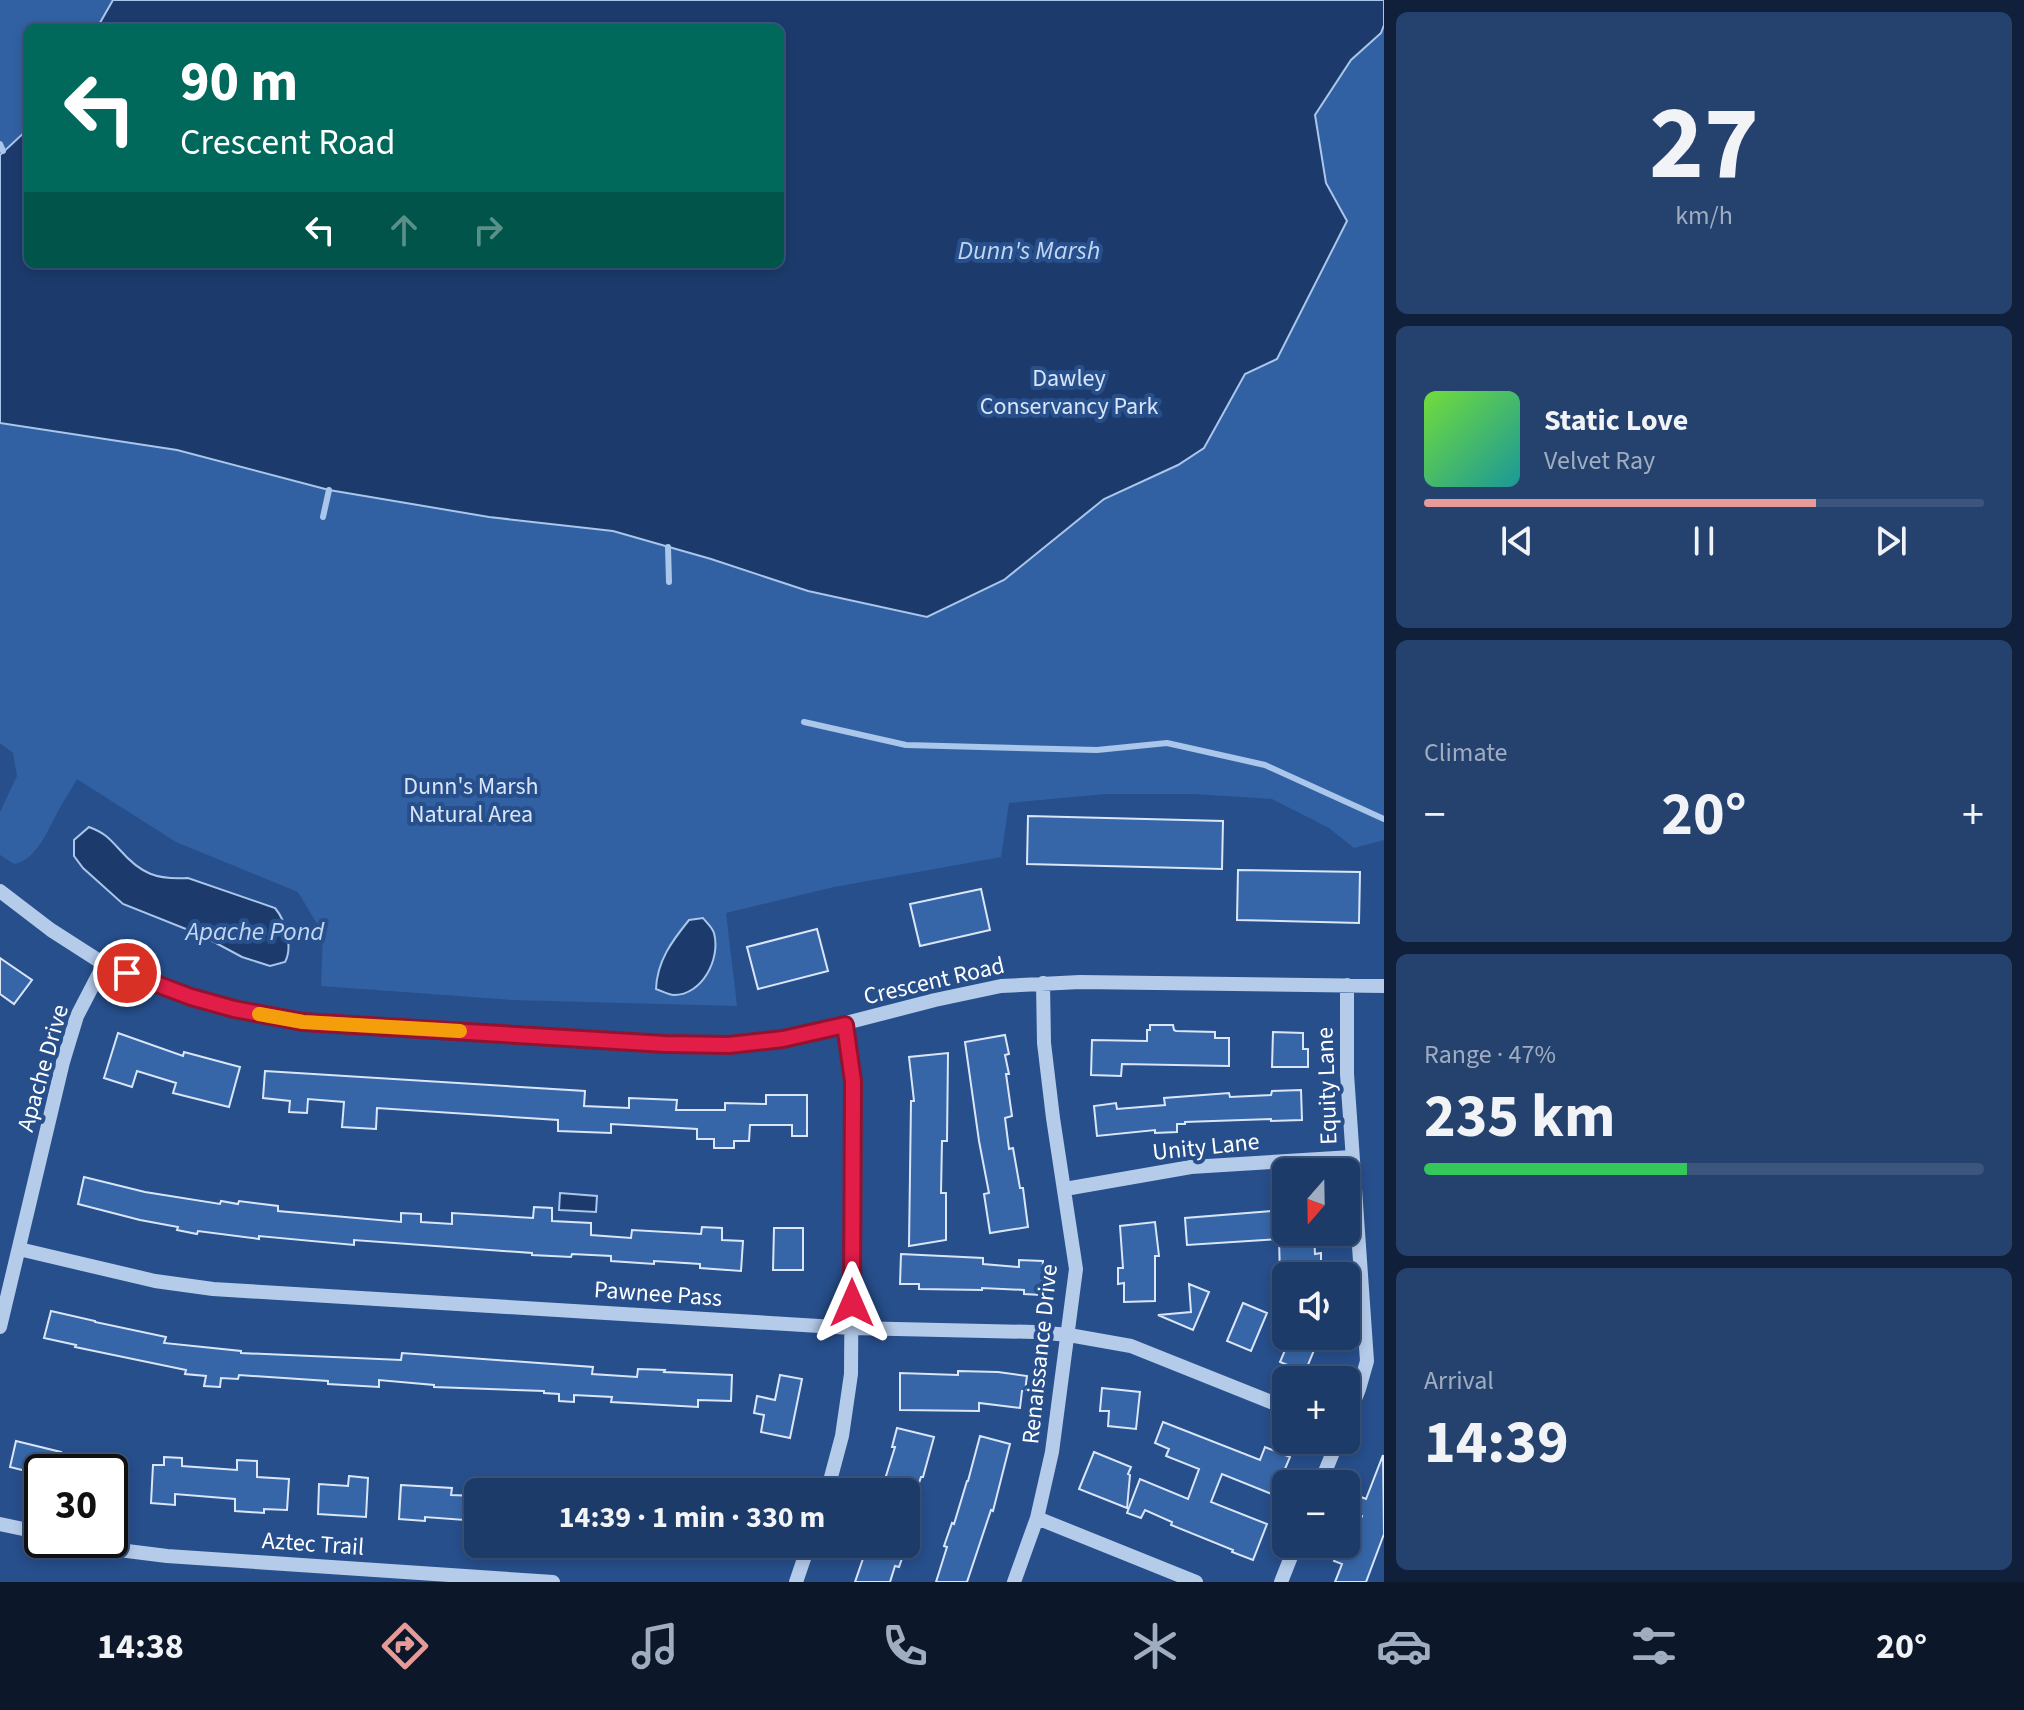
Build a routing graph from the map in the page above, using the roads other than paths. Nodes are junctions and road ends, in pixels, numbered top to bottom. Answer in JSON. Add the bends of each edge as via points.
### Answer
{"nodes":[{"id":1,"x":0,"y":891,"type":"edge"},
{"id":2,"x":104,"y":964,"type":"junction"},
{"id":3,"x":1043,"y":983,"type":"junction"},
{"id":4,"x":1347,"y":985,"type":"junction"},
{"id":5,"x":1384,"y":986,"type":"edge"},
{"id":6,"x":845,"y":1025,"type":"junction"},
{"id":7,"x":1352,"y":1157,"type":"junction"},
{"id":8,"x":1065,"y":1189,"type":"junction"},
{"id":9,"x":19,"y":1249,"type":"junction"},
{"id":10,"x":0,"y":1327,"type":"edge"},
{"id":11,"x":852,"y":1328,"type":"junction"},
{"id":12,"x":1069,"y":1335,"type":"junction"},
{"id":13,"x":1360,"y":1386,"type":"edge"},
{"id":14,"x":1272,"y":1402,"type":"edge"},
{"id":15,"x":830,"y":1478,"type":"edge"},
{"id":16,"x":1037,"y":1518,"type":"junction"},
{"id":17,"x":0,"y":1524,"type":"edge"},
{"id":18,"x":24,"y":1529,"type":"edge"},
{"id":19,"x":128,"y":1551,"type":"edge"},
{"id":20,"x":804,"y":1558,"type":"edge"},
{"id":21,"x":1290,"y":1558,"type":"edge"},
{"id":22,"x":553,"y":1582,"type":"edge"},
{"id":23,"x":796,"y":1582,"type":"edge"},
{"id":24,"x":1014,"y":1582,"type":"edge"},
{"id":25,"x":1196,"y":1582,"type":"edge"},
{"id":26,"x":1281,"y":1582,"type":"edge"}],
"edges":[{"from":1,"to":2,"type":"street","name":"Crescent Road"},
{"from":2,"to":6,"type":"street","name":"Crescent Road","via":[[191,997],[303,1022],[729,1045]]},
{"from":2,"to":9,"type":"street","name":"Apache Drive","via":[[77,1016],[63,1062]]},
{"from":3,"to":4,"type":"street","name":"Crescent Road"},
{"from":3,"to":6,"type":"street","name":"Crescent Road","via":[[966,993]]},
{"from":3,"to":8,"type":"street","name":"Renaissance Drive","via":[[1044,1043]]},
{"from":4,"to":5,"type":"street","name":"Crescent Road"},
{"from":4,"to":7,"type":"street","name":"Equity Lane"},
{"from":6,"to":11,"type":"street","via":[[853,1081]]},
{"from":7,"to":8,"type":"street","name":"Unity Lane","via":[[1191,1167]]},
{"from":7,"to":13,"type":"street","name":"Equity Lane","via":[[1367,1361]]},
{"from":8,"to":12,"type":"street","name":"Renaissance Drive","via":[[1076,1269]]},
{"from":9,"to":10,"type":"street","name":"Apache Drive"},
{"from":9,"to":11,"type":"street","name":"Pawnee Pass","via":[[213,1289]]},
{"from":11,"to":12,"type":"street","name":"Pawnee Pass"},
{"from":11,"to":15,"type":"street","via":[[851,1374]]},
{"from":12,"to":14,"type":"street","name":"Pawnee Pass","via":[[1131,1346]]},
{"from":12,"to":16,"type":"street","name":"Renaissance Drive"},
{"from":16,"to":24,"type":"street","name":"Renaissance Drive"},
{"from":16,"to":25,"type":"street"},
{"from":17,"to":18,"type":"street"},
{"from":19,"to":22,"type":"street","name":"Aztec Trail"},
{"from":20,"to":23,"type":"street"},
{"from":21,"to":26,"type":"street"}]}
